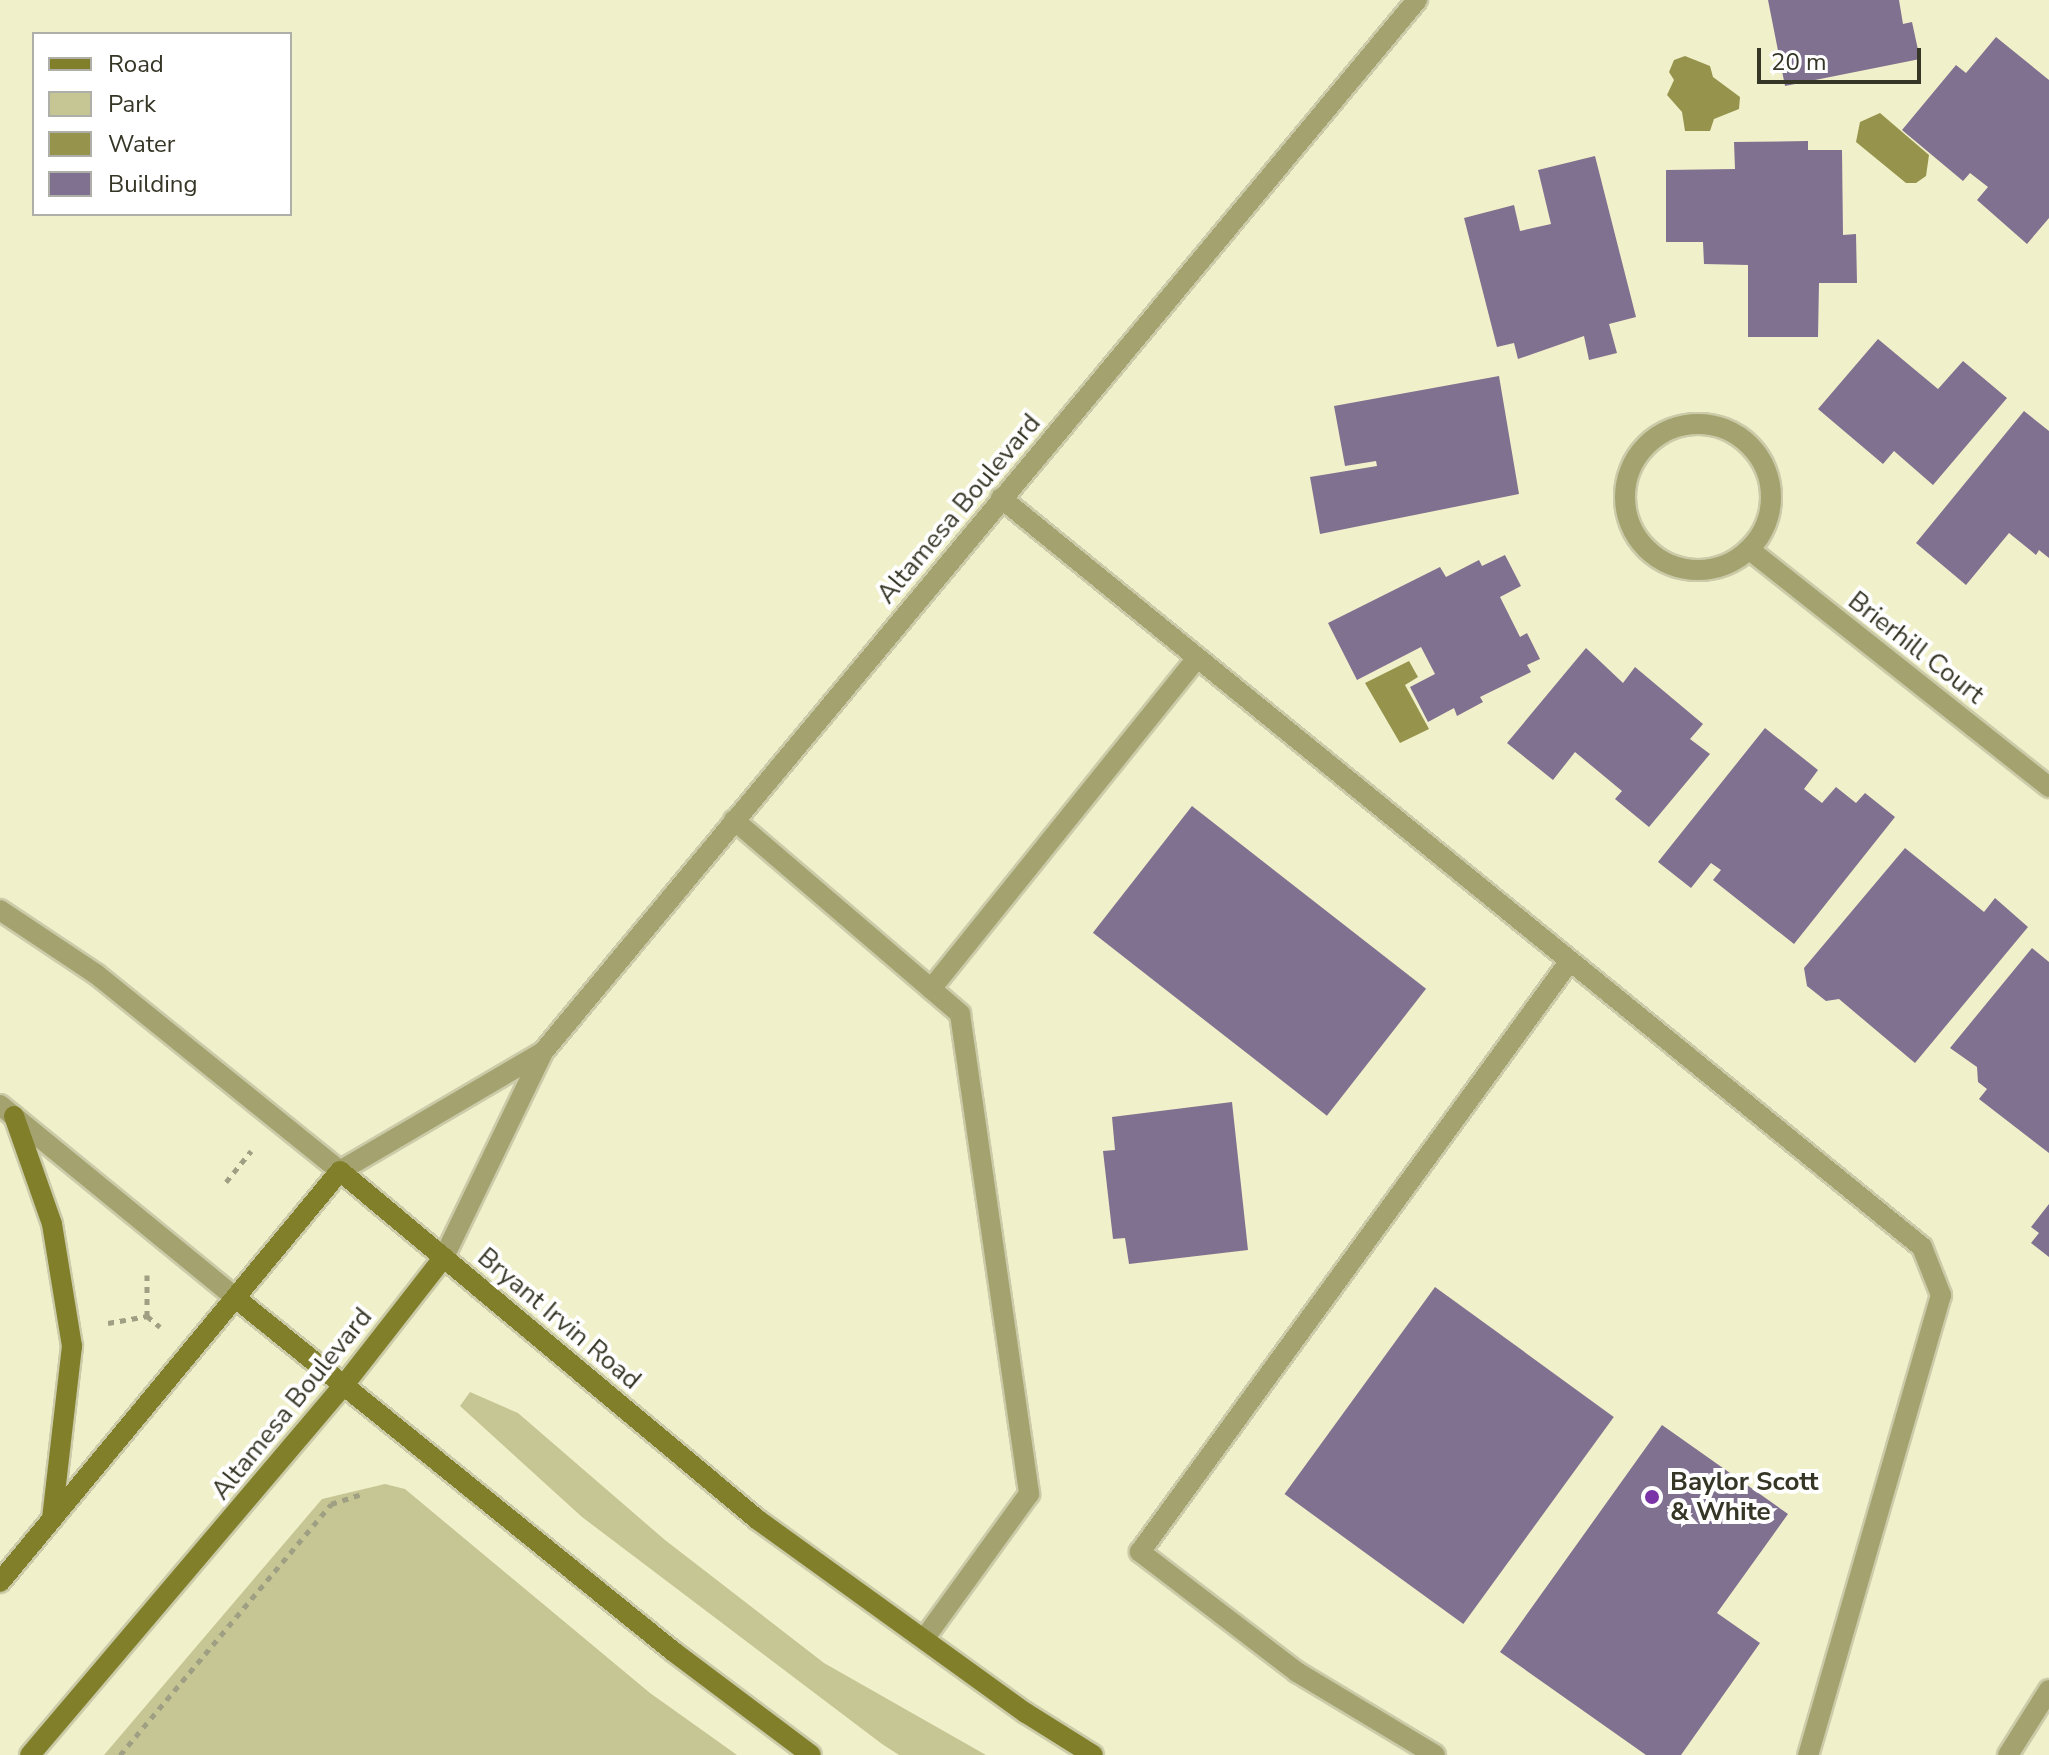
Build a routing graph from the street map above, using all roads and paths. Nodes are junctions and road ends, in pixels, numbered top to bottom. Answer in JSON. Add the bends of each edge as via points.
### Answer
{"nodes":[{"id":1,"x":1417,"y":0,"type":"edge"},
{"id":2,"x":1001,"y":498,"type":"junction"},
{"id":3,"x":1750,"y":550,"type":"junction"},
{"id":4,"x":1195,"y":661,"type":"junction"},
{"id":5,"x":2049,"y":787,"type":"edge"},
{"id":6,"x":734,"y":820,"type":"junction"},
{"id":7,"x":0,"y":910,"type":"edge"},
{"id":8,"x":1569,"y":962,"type":"junction"},
{"id":9,"x":931,"y":989,"type":"junction"},
{"id":10,"x":543,"y":1052,"type":"junction"},
{"id":11,"x":7,"y":1111,"type":"edge"},
{"id":12,"x":251,"y":1151,"type":"dead end"},
{"id":13,"x":340,"y":1171,"type":"junction"},
{"id":14,"x":226,"y":1182,"type":"dead end"},
{"id":15,"x":444,"y":1257,"type":"junction"},
{"id":16,"x":147,"y":1274,"type":"dead end"},
{"id":17,"x":238,"y":1300,"type":"junction"},
{"id":18,"x":147,"y":1316,"type":"junction"},
{"id":19,"x":98,"y":1324,"type":"dead end"},
{"id":20,"x":161,"y":1328,"type":"dead end"},
{"id":21,"x":344,"y":1385,"type":"junction"},
{"id":22,"x":361,"y":1494,"type":"dead end"},
{"id":23,"x":52,"y":1520,"type":"junction"},
{"id":24,"x":0,"y":1582,"type":"edge"},
{"id":25,"x":924,"y":1639,"type":"junction"},
{"id":26,"x":2049,"y":1690,"type":"edge"},
{"id":27,"x":30,"y":1755,"type":"edge"},
{"id":28,"x":120,"y":1755,"type":"edge"},
{"id":29,"x":811,"y":1755,"type":"edge"},
{"id":30,"x":1093,"y":1755,"type":"edge"},
{"id":31,"x":1435,"y":1755,"type":"edge"},
{"id":32,"x":1808,"y":1755,"type":"edge"},
{"id":33,"x":2008,"y":1755,"type":"edge"}],
"edges":[{"from":1,"to":2,"type":"street","name":"Altamesa Boulevard"},
{"from":2,"to":4,"type":"street"},
{"from":2,"to":6,"type":"street","name":"Altamesa Boulevard"},
{"from":3,"to":3,"type":"street","via":[[1766,525],[1773,497],[1767,469],[1752,445],[1727,428],[1699,422],[1671,428],[1646,444],[1630,468],[1624,496],[1630,525],[1645,548],[1669,565],[1698,571],[1726,565]]},
{"from":3,"to":5,"type":"street","name":"Brierhill Court"},
{"from":4,"to":8,"type":"street"},
{"from":4,"to":9,"type":"street"},
{"from":6,"to":9,"type":"street"},
{"from":6,"to":10,"type":"street","name":"Altamesa Boulevard"},
{"from":7,"to":13,"type":"street","name":"Bryant Irvin Road","via":[[96,974]]},
{"from":8,"to":31,"type":"street","via":[[1140,1552],[1297,1672]]},
{"from":8,"to":32,"type":"street","via":[[1922,1247],[1941,1295]]},
{"from":9,"to":25,"type":"street","via":[[960,1014],[1029,1494]]},
{"from":10,"to":13,"type":"street","name":"Altamesa Boulevard"},
{"from":10,"to":15,"type":"street","name":"Altamesa Boulevard"},
{"from":11,"to":17,"type":"street"},
{"from":11,"to":23,"type":"main road","via":[[52,1224],[72,1346]]},
{"from":12,"to":14,"type":"path"},
{"from":13,"to":15,"type":"main road","name":"Bryant Irvin Road"},
{"from":13,"to":17,"type":"main road","name":"Altamesa Boulevard"},
{"from":15,"to":21,"type":"main road","name":"Altamesa Boulevard"},
{"from":15,"to":25,"type":"main road","name":"Bryant Irvin Road","via":[[758,1520]]},
{"from":16,"to":18,"type":"path"},
{"from":17,"to":21,"type":"main road"},
{"from":17,"to":23,"type":"main road","name":"Altamesa Boulevard"},
{"from":18,"to":19,"type":"path"},
{"from":18,"to":20,"type":"path"},
{"from":21,"to":27,"type":"main road","name":"Altamesa Boulevard"},
{"from":21,"to":29,"type":"main road"},
{"from":22,"to":28,"type":"path","via":[[331,1504]]},
{"from":23,"to":24,"type":"main road","name":"Altamesa Boulevard"},
{"from":25,"to":30,"type":"main road","name":"Bryant Irvin Road"},
{"from":26,"to":33,"type":"street"}]}
